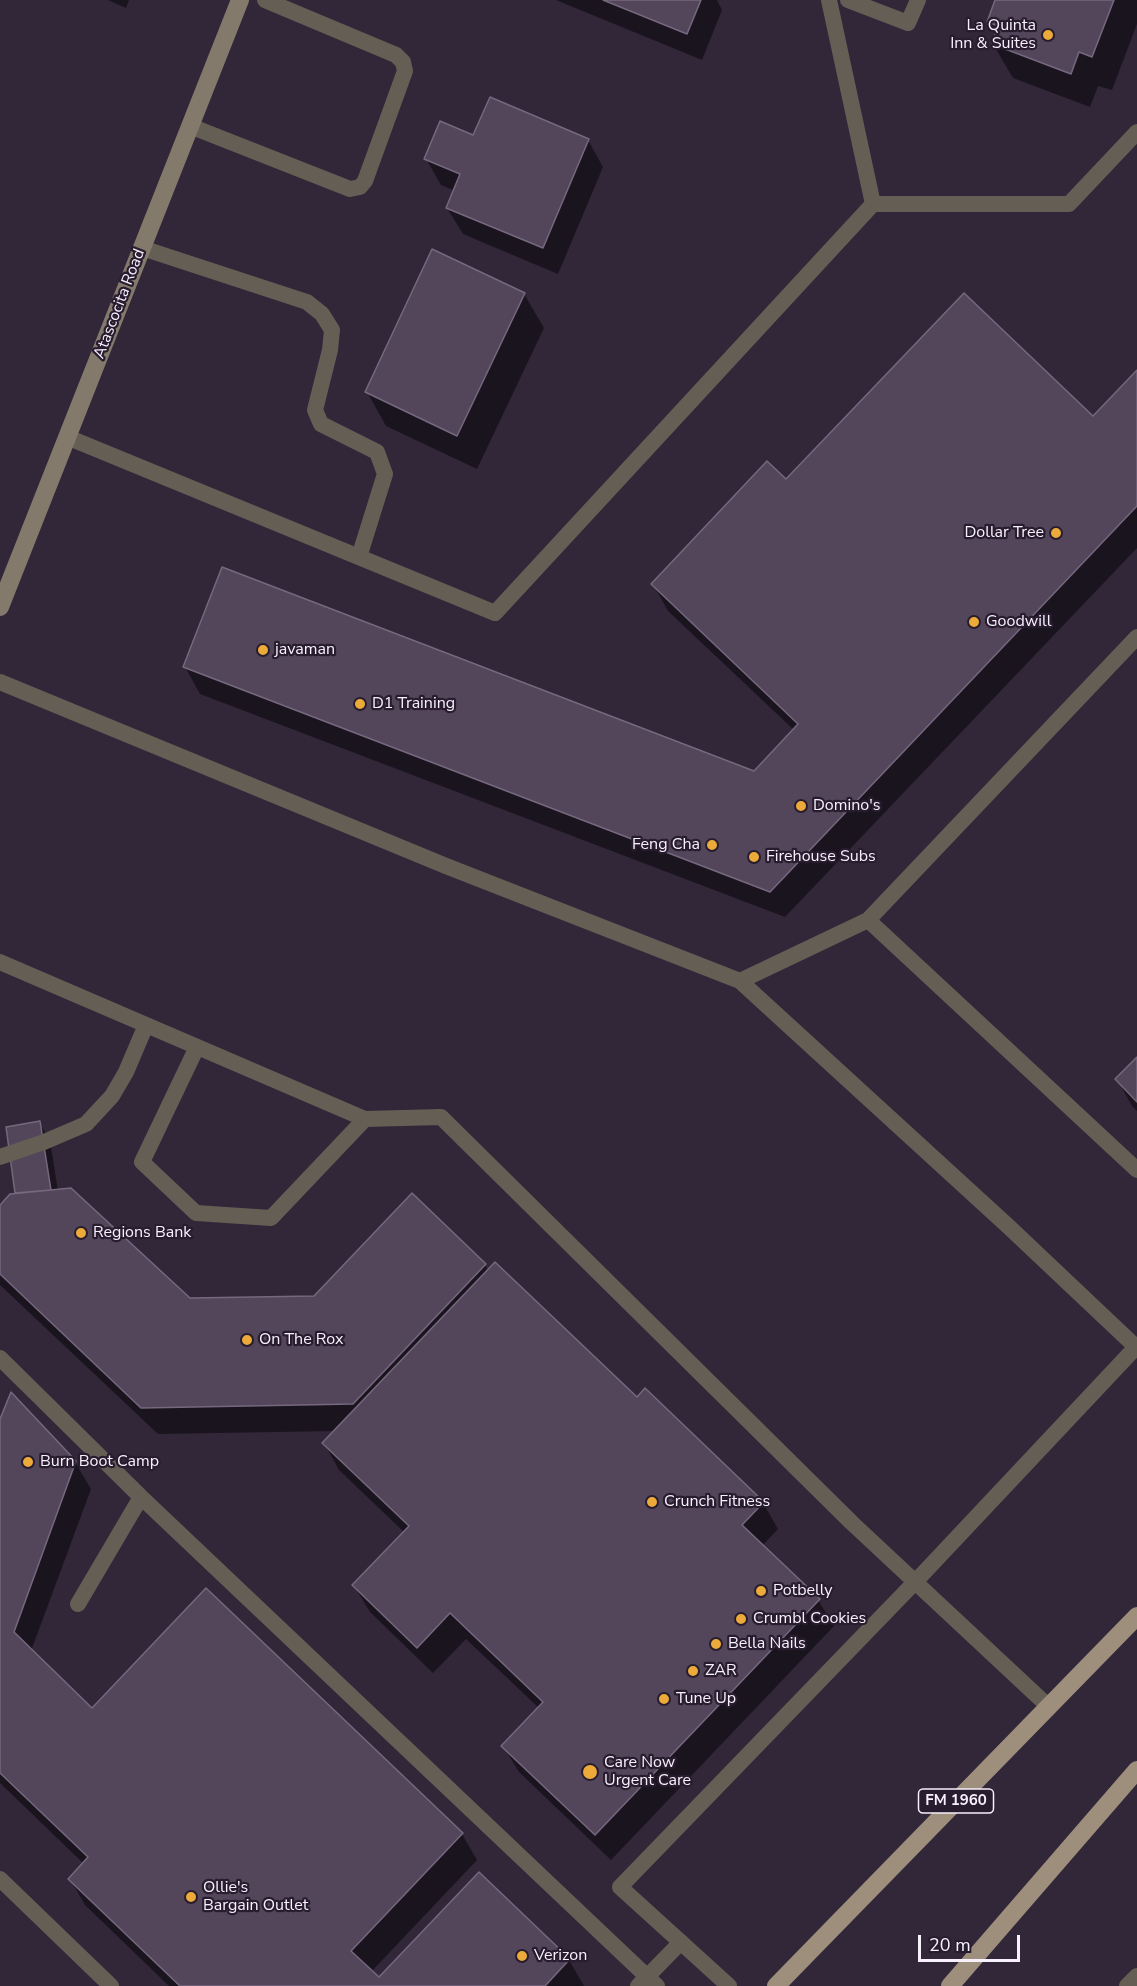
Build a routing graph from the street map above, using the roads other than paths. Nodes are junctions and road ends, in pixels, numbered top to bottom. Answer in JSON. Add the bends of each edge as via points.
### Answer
{"nodes":[{"id":1,"x":240,"y":0,"type":"edge"},
{"id":2,"x":265,"y":0,"type":"edge"},
{"id":3,"x":829,"y":0,"type":"edge"},
{"id":4,"x":848,"y":0,"type":"edge"},
{"id":5,"x":918,"y":0,"type":"edge"},
{"id":6,"x":190,"y":126,"type":"junction"},
{"id":7,"x":1137,"y":132,"type":"edge"},
{"id":8,"x":873,"y":204,"type":"junction"},
{"id":9,"x":142,"y":248,"type":"junction"},
{"id":10,"x":67,"y":437,"type":"junction"},
{"id":11,"x":359,"y":557,"type":"junction"},
{"id":12,"x":0,"y":607,"type":"edge"},
{"id":13,"x":1137,"y":637,"type":"edge"},
{"id":14,"x":0,"y":682,"type":"edge"},
{"id":15,"x":868,"y":920,"type":"junction"},
{"id":16,"x":0,"y":962,"type":"edge"},
{"id":17,"x":740,"y":981,"type":"junction"},
{"id":18,"x":146,"y":1025,"type":"junction"},
{"id":19,"x":197,"y":1047,"type":"junction"},
{"id":20,"x":365,"y":1119,"type":"junction"},
{"id":21,"x":0,"y":1158,"type":"edge"},
{"id":22,"x":1137,"y":1170,"type":"edge"},
{"id":23,"x":1136,"y":1347,"type":"edge"},
{"id":24,"x":0,"y":1358,"type":"edge"},
{"id":25,"x":141,"y":1497,"type":"junction"},
{"id":26,"x":916,"y":1581,"type":"junction"},
{"id":27,"x":78,"y":1604,"type":"dead end"},
{"id":28,"x":1137,"y":1616,"type":"edge"},
{"id":29,"x":1048,"y":1706,"type":"junction"},
{"id":30,"x":1137,"y":1770,"type":"edge"},
{"id":31,"x":0,"y":1879,"type":"edge"},
{"id":32,"x":681,"y":1942,"type":"junction"},
{"id":33,"x":1137,"y":1976,"type":"edge"},
{"id":34,"x":647,"y":1983,"type":"edge"},
{"id":35,"x":111,"y":1986,"type":"edge"},
{"id":36,"x":729,"y":1986,"type":"edge"},
{"id":37,"x":776,"y":1986,"type":"edge"},
{"id":38,"x":950,"y":1986,"type":"edge"},
{"id":39,"x":1127,"y":1986,"type":"edge"}],
"edges":[{"from":1,"to":6,"type":"main road","name":"Atascocita Road"},
{"from":2,"to":6,"type":"lane","via":[[403,62],[405,71],[365,181],[350,189]]},
{"from":3,"to":8,"type":"lane"},
{"from":4,"to":5,"type":"lane","via":[[908,23]]},
{"from":6,"to":9,"type":"main road","name":"Atascocita Road"},
{"from":7,"to":8,"type":"lane","via":[[1069,204]]},
{"from":8,"to":11,"type":"lane","via":[[495,613]]},
{"from":9,"to":10,"type":"main road","name":"Atascocita Road"},
{"from":9,"to":11,"type":"lane","via":[[307,302],[322,314],[332,330],[315,410],[321,424],[377,452],[385,474]]},
{"from":10,"to":11,"type":"lane"},
{"from":10,"to":12,"type":"main road","name":"Atascocita Road"},
{"from":13,"to":15,"type":"lane"},
{"from":14,"to":17,"type":"lane","via":[[446,866]]},
{"from":15,"to":17,"type":"lane"},
{"from":15,"to":22,"type":"lane"},
{"from":16,"to":18,"type":"lane"},
{"from":17,"to":23,"type":"lane"},
{"from":18,"to":19,"type":"lane"},
{"from":18,"to":21,"type":"lane","via":[[112,1096],[86,1124]]},
{"from":19,"to":20,"type":"lane"},
{"from":19,"to":20,"type":"lane","via":[[142,1161],[196,1213],[271,1218]]},
{"from":20,"to":26,"type":"lane","via":[[441,1117],[844,1515]]},
{"from":23,"to":26,"type":"lane"},
{"from":24,"to":25,"type":"lane"},
{"from":25,"to":27,"type":"lane"},
{"from":25,"to":34,"type":"lane"},
{"from":26,"to":29,"type":"lane"},
{"from":26,"to":32,"type":"lane","via":[[620,1887]]},
{"from":28,"to":29,"type":"main road","name":"FM 1960","number":"FM 1960"},
{"from":29,"to":37,"type":"main road","name":"FM 1960","number":"FM 1960"},
{"from":30,"to":38,"type":"main road"},
{"from":31,"to":35,"type":"lane"},
{"from":32,"to":34,"type":"lane"},
{"from":32,"to":36,"type":"lane"},
{"from":33,"to":39,"type":"lane"}]}
